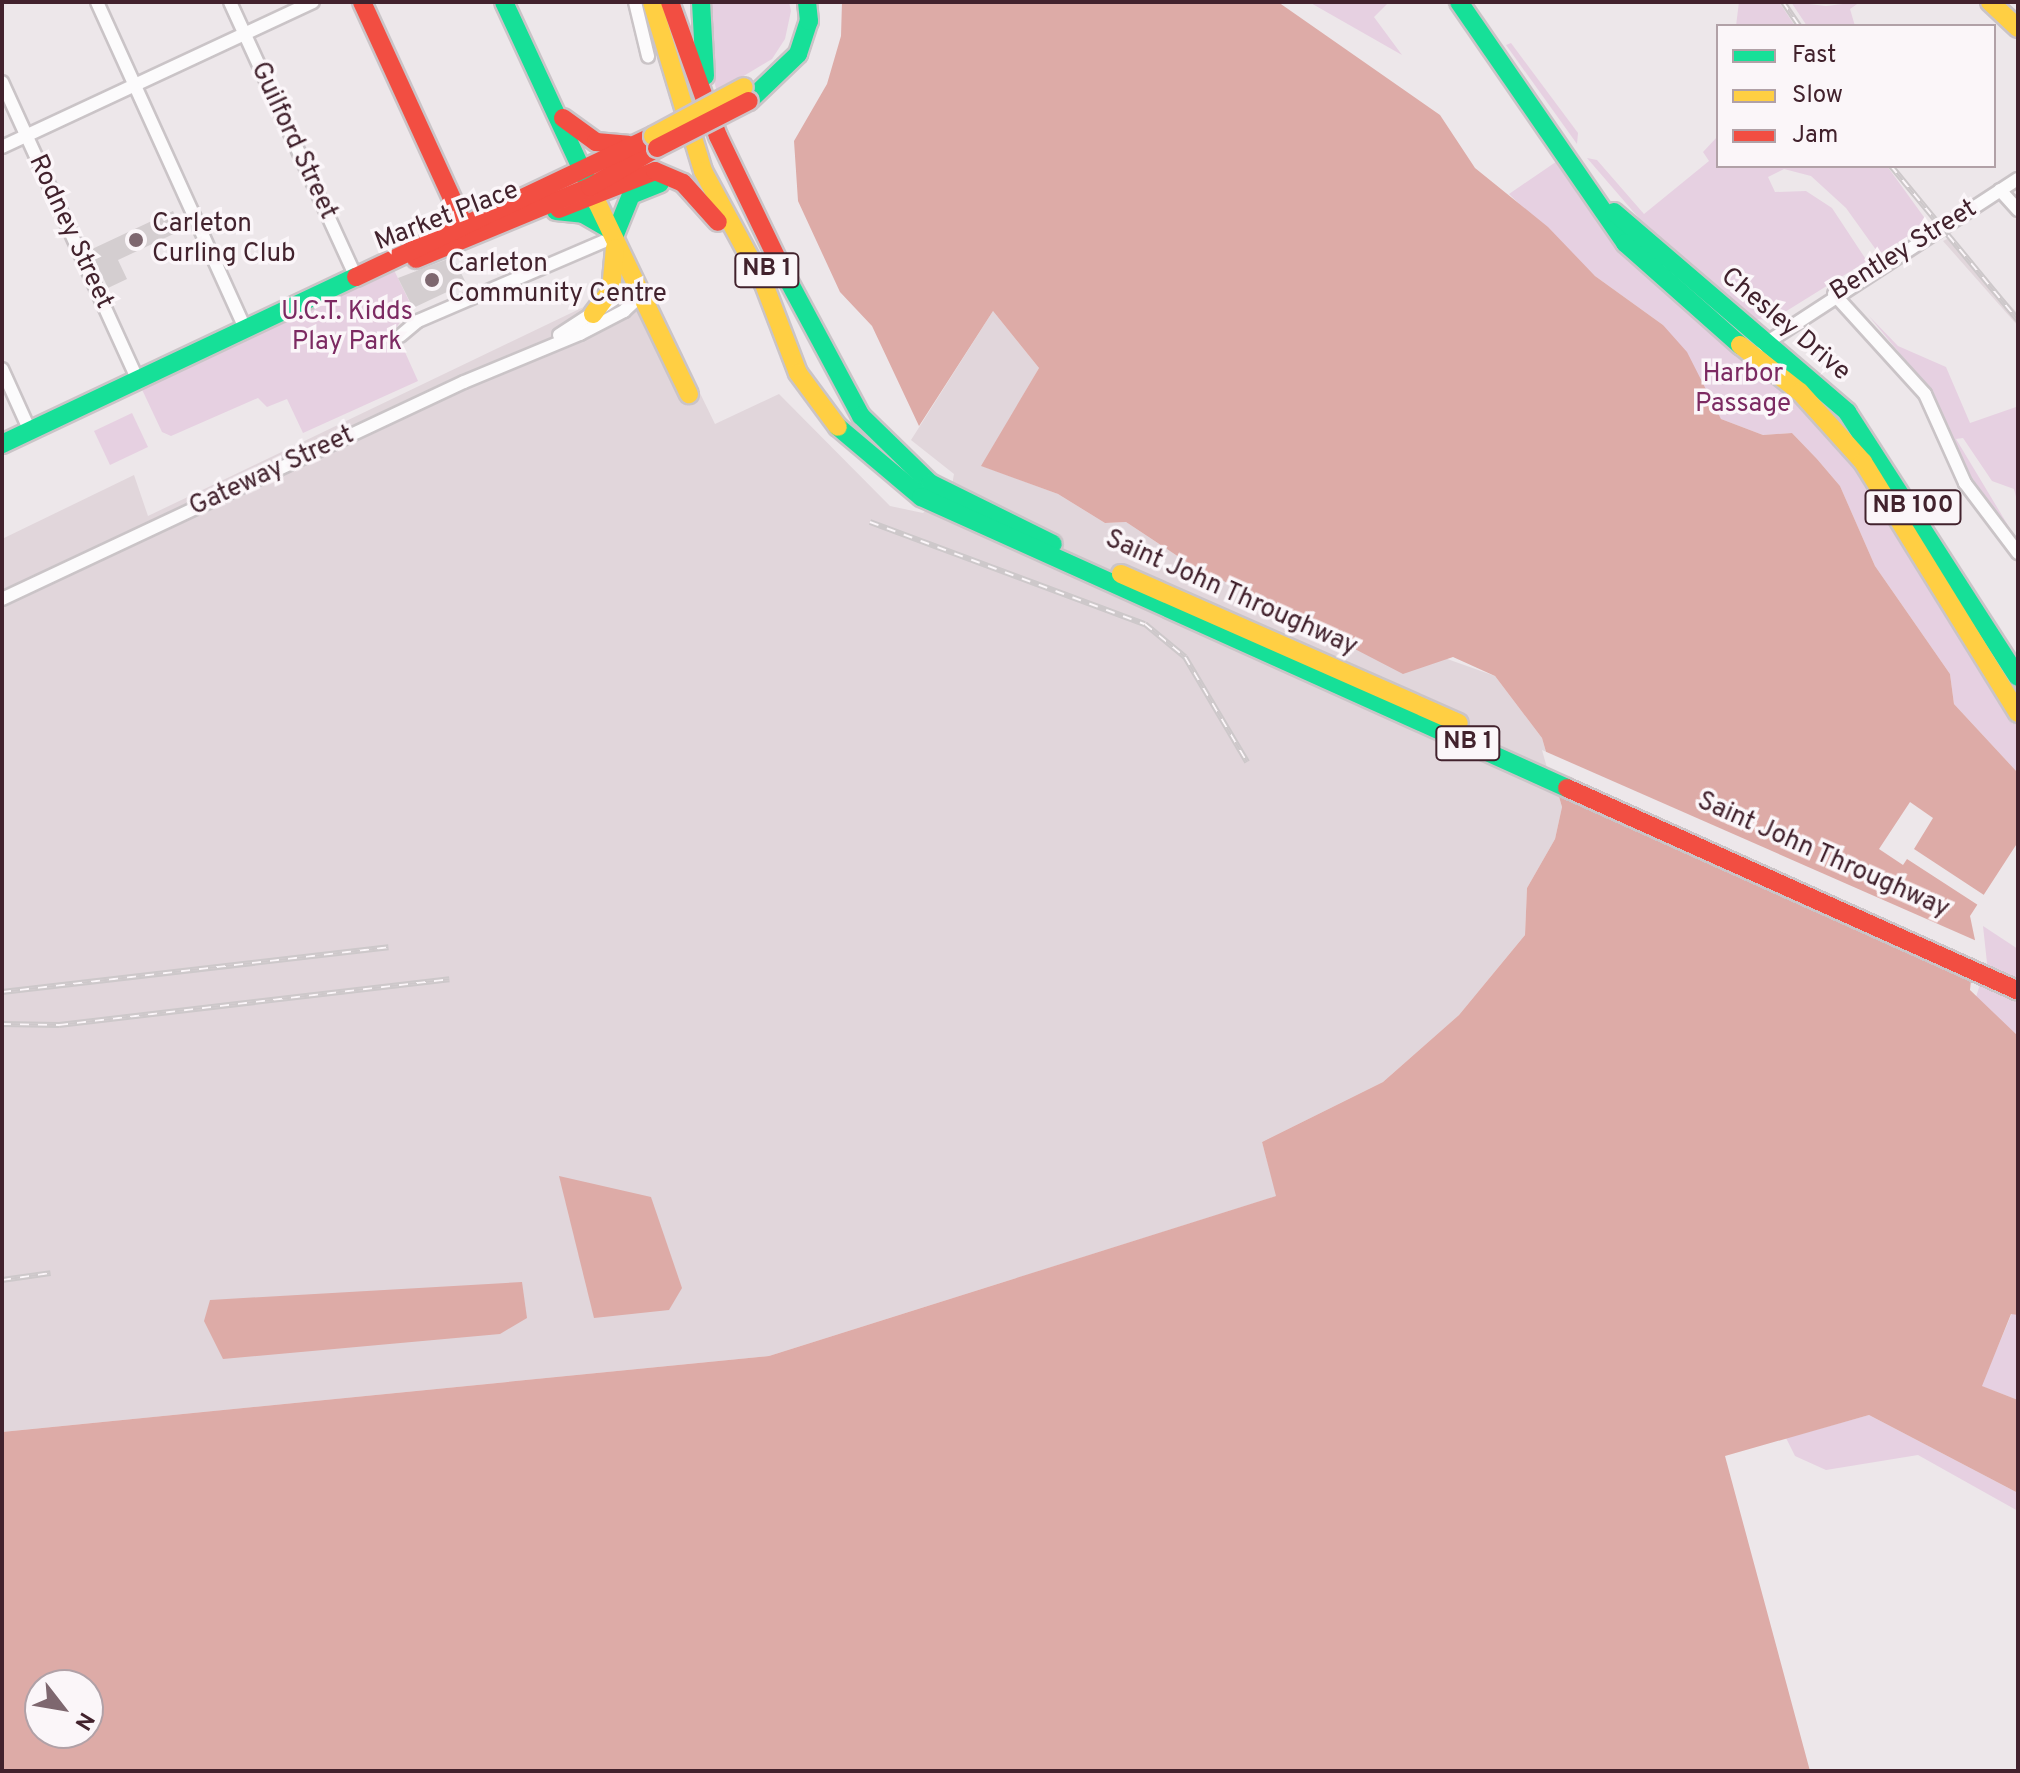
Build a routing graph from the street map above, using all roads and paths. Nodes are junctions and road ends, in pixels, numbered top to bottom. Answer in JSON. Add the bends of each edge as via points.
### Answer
{"nodes":[{"id":1,"x":97,"y":2,"type":"edge"},
{"id":2,"x":230,"y":2,"type":"edge"},
{"id":3,"x":313,"y":2,"type":"edge"},
{"id":4,"x":362,"y":2,"type":"edge"},
{"id":5,"x":504,"y":2,"type":"edge"},
{"id":6,"x":635,"y":2,"type":"edge"},
{"id":7,"x":652,"y":2,"type":"edge"},
{"id":8,"x":670,"y":2,"type":"edge"},
{"id":9,"x":701,"y":2,"type":"edge"},
{"id":10,"x":795,"y":2,"type":"edge"},
{"id":11,"x":807,"y":2,"type":"edge"},
{"id":12,"x":1459,"y":2,"type":"edge"},
{"id":13,"x":1990,"y":2,"type":"edge"},
{"id":14,"x":2018,"y":28,"type":"edge"},
{"id":15,"x":244,"y":34,"type":"junction"},
{"id":16,"x":648,"y":56,"type":"dead end"},
{"id":17,"x":673,"y":79,"type":"junction"},
{"id":18,"x":2,"y":82,"type":"edge"},
{"id":19,"x":135,"y":84,"type":"junction"},
{"id":20,"x":746,"y":94,"type":"junction"},
{"id":21,"x":558,"y":113,"type":"junction"},
{"id":22,"x":25,"y":136,"type":"junction"},
{"id":23,"x":718,"y":136,"type":"junction"},
{"id":24,"x":655,"y":142,"type":"junction"},
{"id":25,"x":635,"y":145,"type":"junction"},
{"id":26,"x":2,"y":147,"type":"edge"},
{"id":27,"x":2018,"y":179,"type":"edge"},
{"id":28,"x":589,"y":184,"type":"junction"},
{"id":29,"x":2000,"y":190,"type":"junction"},
{"id":30,"x":696,"y":196,"type":"junction"},
{"id":31,"x":1597,"y":197,"type":"junction"},
{"id":32,"x":559,"y":209,"type":"junction"},
{"id":33,"x":2018,"y":210,"type":"edge"},
{"id":34,"x":467,"y":231,"type":"junction"},
{"id":35,"x":488,"y":231,"type":"junction"},
{"id":36,"x":612,"y":233,"type":"junction"},
{"id":37,"x":362,"y":277,"type":"junction"},
{"id":38,"x":639,"y":290,"type":"junction"},
{"id":39,"x":1834,"y":294,"type":"junction"},
{"id":40,"x":593,"y":314,"type":"junction"},
{"id":41,"x":246,"y":331,"type":"junction"},
{"id":42,"x":400,"y":336,"type":"dead end"},
{"id":43,"x":1767,"y":340,"type":"junction"},
{"id":44,"x":543,"y":346,"type":"junction"},
{"id":45,"x":785,"y":346,"type":"junction"},
{"id":46,"x":1755,"y":355,"type":"junction"},
{"id":47,"x":2,"y":369,"type":"edge"},
{"id":48,"x":138,"y":381,"type":"junction"},
{"id":49,"x":689,"y":394,"type":"dead end"},
{"id":50,"x":30,"y":431,"type":"junction"},
{"id":51,"x":2,"y":444,"type":"edge"},
{"id":52,"x":868,"y":455,"type":"junction"},
{"id":53,"x":1888,"y":485,"type":"junction"},
{"id":54,"x":925,"y":490,"type":"junction"},
{"id":55,"x":2018,"y":553,"type":"edge"},
{"id":56,"x":2,"y":599,"type":"edge"},
{"id":57,"x":2018,"y":677,"type":"edge"},
{"id":58,"x":2018,"y":713,"type":"edge"},
{"id":59,"x":2017,"y":987,"type":"edge"}],
"edges":[{"from":1,"to":19,"type":"street"},
{"from":2,"to":15,"type":"street","name":"Guilford Street"},
{"from":3,"to":15,"type":"street"},
{"from":4,"to":34,"type":"main road"},
{"from":5,"to":21,"type":"main road"},
{"from":6,"to":16,"type":"street"},
{"from":7,"to":17,"type":"main road","name":"Saint John Throughway","number":"NB 1"},
{"from":8,"to":23,"type":"main road","name":"Saint John Throughway","number":"NB 1"},
{"from":9,"to":23,"type":"main road","via":[[698,35]]},
{"from":10,"to":20,"type":"main road","via":[[790,44]]},
{"from":11,"to":20,"type":"main road","via":[[809,21],[798,54]]},
{"from":12,"to":31,"type":"main road","name":"Chesley Drive","number":"NB 100"},
{"from":13,"to":14,"type":"main road"},
{"from":15,"to":19,"type":"street"},
{"from":15,"to":37,"type":"street","name":"Guilford Street"},
{"from":17,"to":45,"type":"main road","name":"Saint John Throughway","number":"NB 1","via":[[703,171],[764,284]]},
{"from":17,"to":52,"type":"main road","name":"Saint John Throughway","number":"NB 1","via":[[712,170],[772,280],[811,375]]},
{"from":18,"to":22,"type":"street","name":"Rodney Street"},
{"from":19,"to":22,"type":"street"},
{"from":19,"to":41,"type":"street"},
{"from":20,"to":24,"type":"main road","name":"Market Place","bridge":true},
{"from":21,"to":25,"type":"main road","via":[[596,142]]},
{"from":21,"to":28,"type":"main road"},
{"from":22,"to":26,"type":"street"},
{"from":22,"to":48,"type":"street","name":"Rodney Street"},
{"from":23,"to":54,"type":"main road","name":"Saint John Throughway","number":"NB 1","via":[[836,379]]},
{"from":24,"to":25,"type":"main road","name":"Market Place"},
{"from":24,"to":28,"type":"main road","name":"Market Place"},
{"from":25,"to":28,"type":"main road","name":"Market Place"},
{"from":27,"to":29,"type":"street","name":"Bentley Street"},
{"from":28,"to":30,"type":"main road","via":[[655,171],[675,177]]},
{"from":28,"to":32,"type":"main road"},
{"from":28,"to":34,"type":"main road","name":"Market Place"},
{"from":28,"to":35,"type":"main road","name":"Market Place"},
{"from":28,"to":36,"type":"main road"},
{"from":29,"to":33,"type":"street"},
{"from":29,"to":39,"type":"street","name":"Bentley Street"},
{"from":30,"to":36,"type":"main road","via":[[659,183],[639,188],[623,205]]},
{"from":30,"to":45,"type":"main road","via":[[740,252]]},
{"from":31,"to":43,"type":"main road","name":"Chesley Drive","number":"NB 100"},
{"from":31,"to":46,"type":"main road","name":"Chesley Drive","number":"NB 100","via":[[1625,243],[1652,271]]},
{"from":32,"to":35,"type":"main road"},
{"from":32,"to":36,"type":"main road"},
{"from":34,"to":35,"type":"main road","name":"Market Place"},
{"from":34,"to":37,"type":"main road","name":"Market Place"},
{"from":36,"to":38,"type":"main road"},
{"from":36,"to":40,"type":"main road","via":[[615,278]]},
{"from":36,"to":42,"type":"street","via":[[418,321]]},
{"from":37,"to":41,"type":"main road","name":"Market Place"},
{"from":38,"to":40,"type":"street","name":"Gateway Street"},
{"from":38,"to":44,"type":"street","name":"Gateway Street","via":[[617,315]]},
{"from":38,"to":49,"type":"main road"},
{"from":39,"to":43,"type":"street","name":"Bentley Street"},
{"from":39,"to":55,"type":"street","via":[[1927,396],[1965,483]]},
{"from":40,"to":44,"type":"street","name":"Gateway Street"},
{"from":41,"to":48,"type":"main road","name":"Market Place"},
{"from":43,"to":46,"type":"street","name":"Bentley Street"},
{"from":43,"to":53,"type":"main road","name":"Chesley Drive","number":"NB 100","via":[[1847,412]]},
{"from":44,"to":56,"type":"street","name":"Gateway Street"},
{"from":45,"to":52,"type":"main road","name":"Saint John Throughway","number":"NB 1","via":[[815,399]]},
{"from":46,"to":53,"type":"main road","name":"Chesley Drive","number":"NB 100"},
{"from":47,"to":50,"type":"street"},
{"from":48,"to":50,"type":"main road","name":"Market Place"},
{"from":50,"to":51,"type":"main road","name":"Market Place"},
{"from":52,"to":54,"type":"main road","name":"Saint John Throughway","number":"NB 1"},
{"from":53,"to":57,"type":"main road","name":"Chesley Drive","number":"NB 100"},
{"from":53,"to":58,"type":"main road","name":"Chesley Drive","number":"NB 100"},
{"from":54,"to":59,"type":"main road","name":"Saint John Throughway","number":"NB 1"}]}
